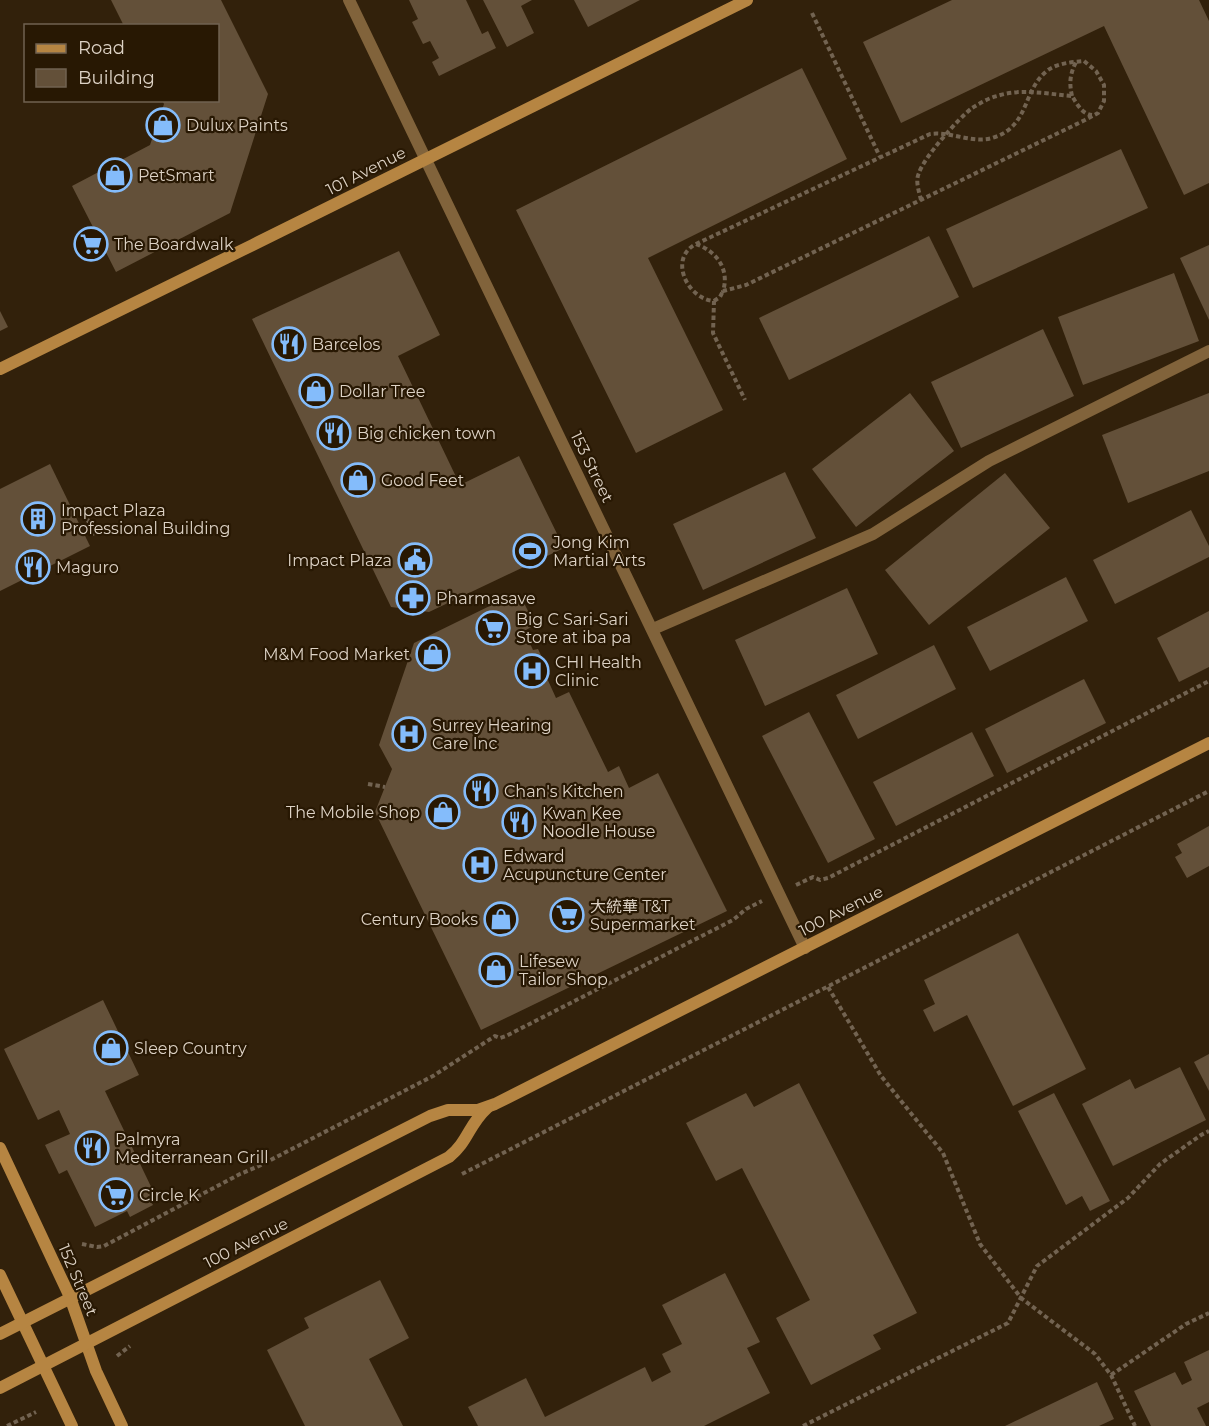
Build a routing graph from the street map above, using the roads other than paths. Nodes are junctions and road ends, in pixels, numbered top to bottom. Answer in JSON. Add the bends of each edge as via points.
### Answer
{"nodes":[{"id":1,"x":349,"y":0,"type":"edge"},
{"id":2,"x":747,"y":0,"type":"edge"},
{"id":3,"x":425,"y":160,"type":"junction"},
{"id":4,"x":1209,"y":351,"type":"edge"},
{"id":5,"x":0,"y":369,"type":"edge"},
{"id":6,"x":652,"y":629,"type":"junction"},
{"id":7,"x":1209,"y":743,"type":"edge"},
{"id":8,"x":805,"y":948,"type":"junction"},
{"id":9,"x":488,"y":1107,"type":"junction"},
{"id":10,"x":0,"y":1148,"type":"edge"},
{"id":11,"x":0,"y":1275,"type":"edge"},
{"id":12,"x":70,"y":1297,"type":"junction"},
{"id":13,"x":23,"y":1322,"type":"junction"},
{"id":14,"x":0,"y":1334,"type":"edge"},
{"id":15,"x":87,"y":1344,"type":"junction"},
{"id":16,"x":43,"y":1366,"type":"junction"},
{"id":17,"x":0,"y":1388,"type":"edge"},
{"id":18,"x":72,"y":1426,"type":"edge"},
{"id":19,"x":122,"y":1426,"type":"edge"}],
"edges":[{"from":1,"to":3,"type":"street","name":"153 Street"},
{"from":2,"to":3,"type":"main road","name":"101 Avenue"},
{"from":3,"to":5,"type":"main road","name":"101 Avenue"},
{"from":3,"to":6,"type":"street","name":"153 Street"},
{"from":4,"to":6,"type":"street","via":[[989,461],[873,534]]},
{"from":6,"to":8,"type":"street","name":"153 Street"},
{"from":7,"to":8,"type":"main road","name":"100 Avenue"},
{"from":8,"to":9,"type":"main road","name":"100 Avenue"},
{"from":9,"to":12,"type":"main road","name":"100 Avenue","via":[[448,1110],[430,1116]]},
{"from":9,"to":15,"type":"main road","name":"100 Avenue","via":[[449,1157]]},
{"from":10,"to":12,"type":"main road","name":"152 Street"},
{"from":11,"to":13,"type":"main road"},
{"from":12,"to":13,"type":"main road","name":"100 Avenue"},
{"from":12,"to":15,"type":"main road","name":"152 Street"},
{"from":13,"to":14,"type":"main road","name":"100 Avenue"},
{"from":13,"to":16,"type":"main road"},
{"from":15,"to":16,"type":"main road","name":"100 Avenue"},
{"from":15,"to":19,"type":"main road","name":"152 Street"},
{"from":16,"to":17,"type":"main road","name":"100 Avenue"},
{"from":16,"to":18,"type":"main road"}]}
